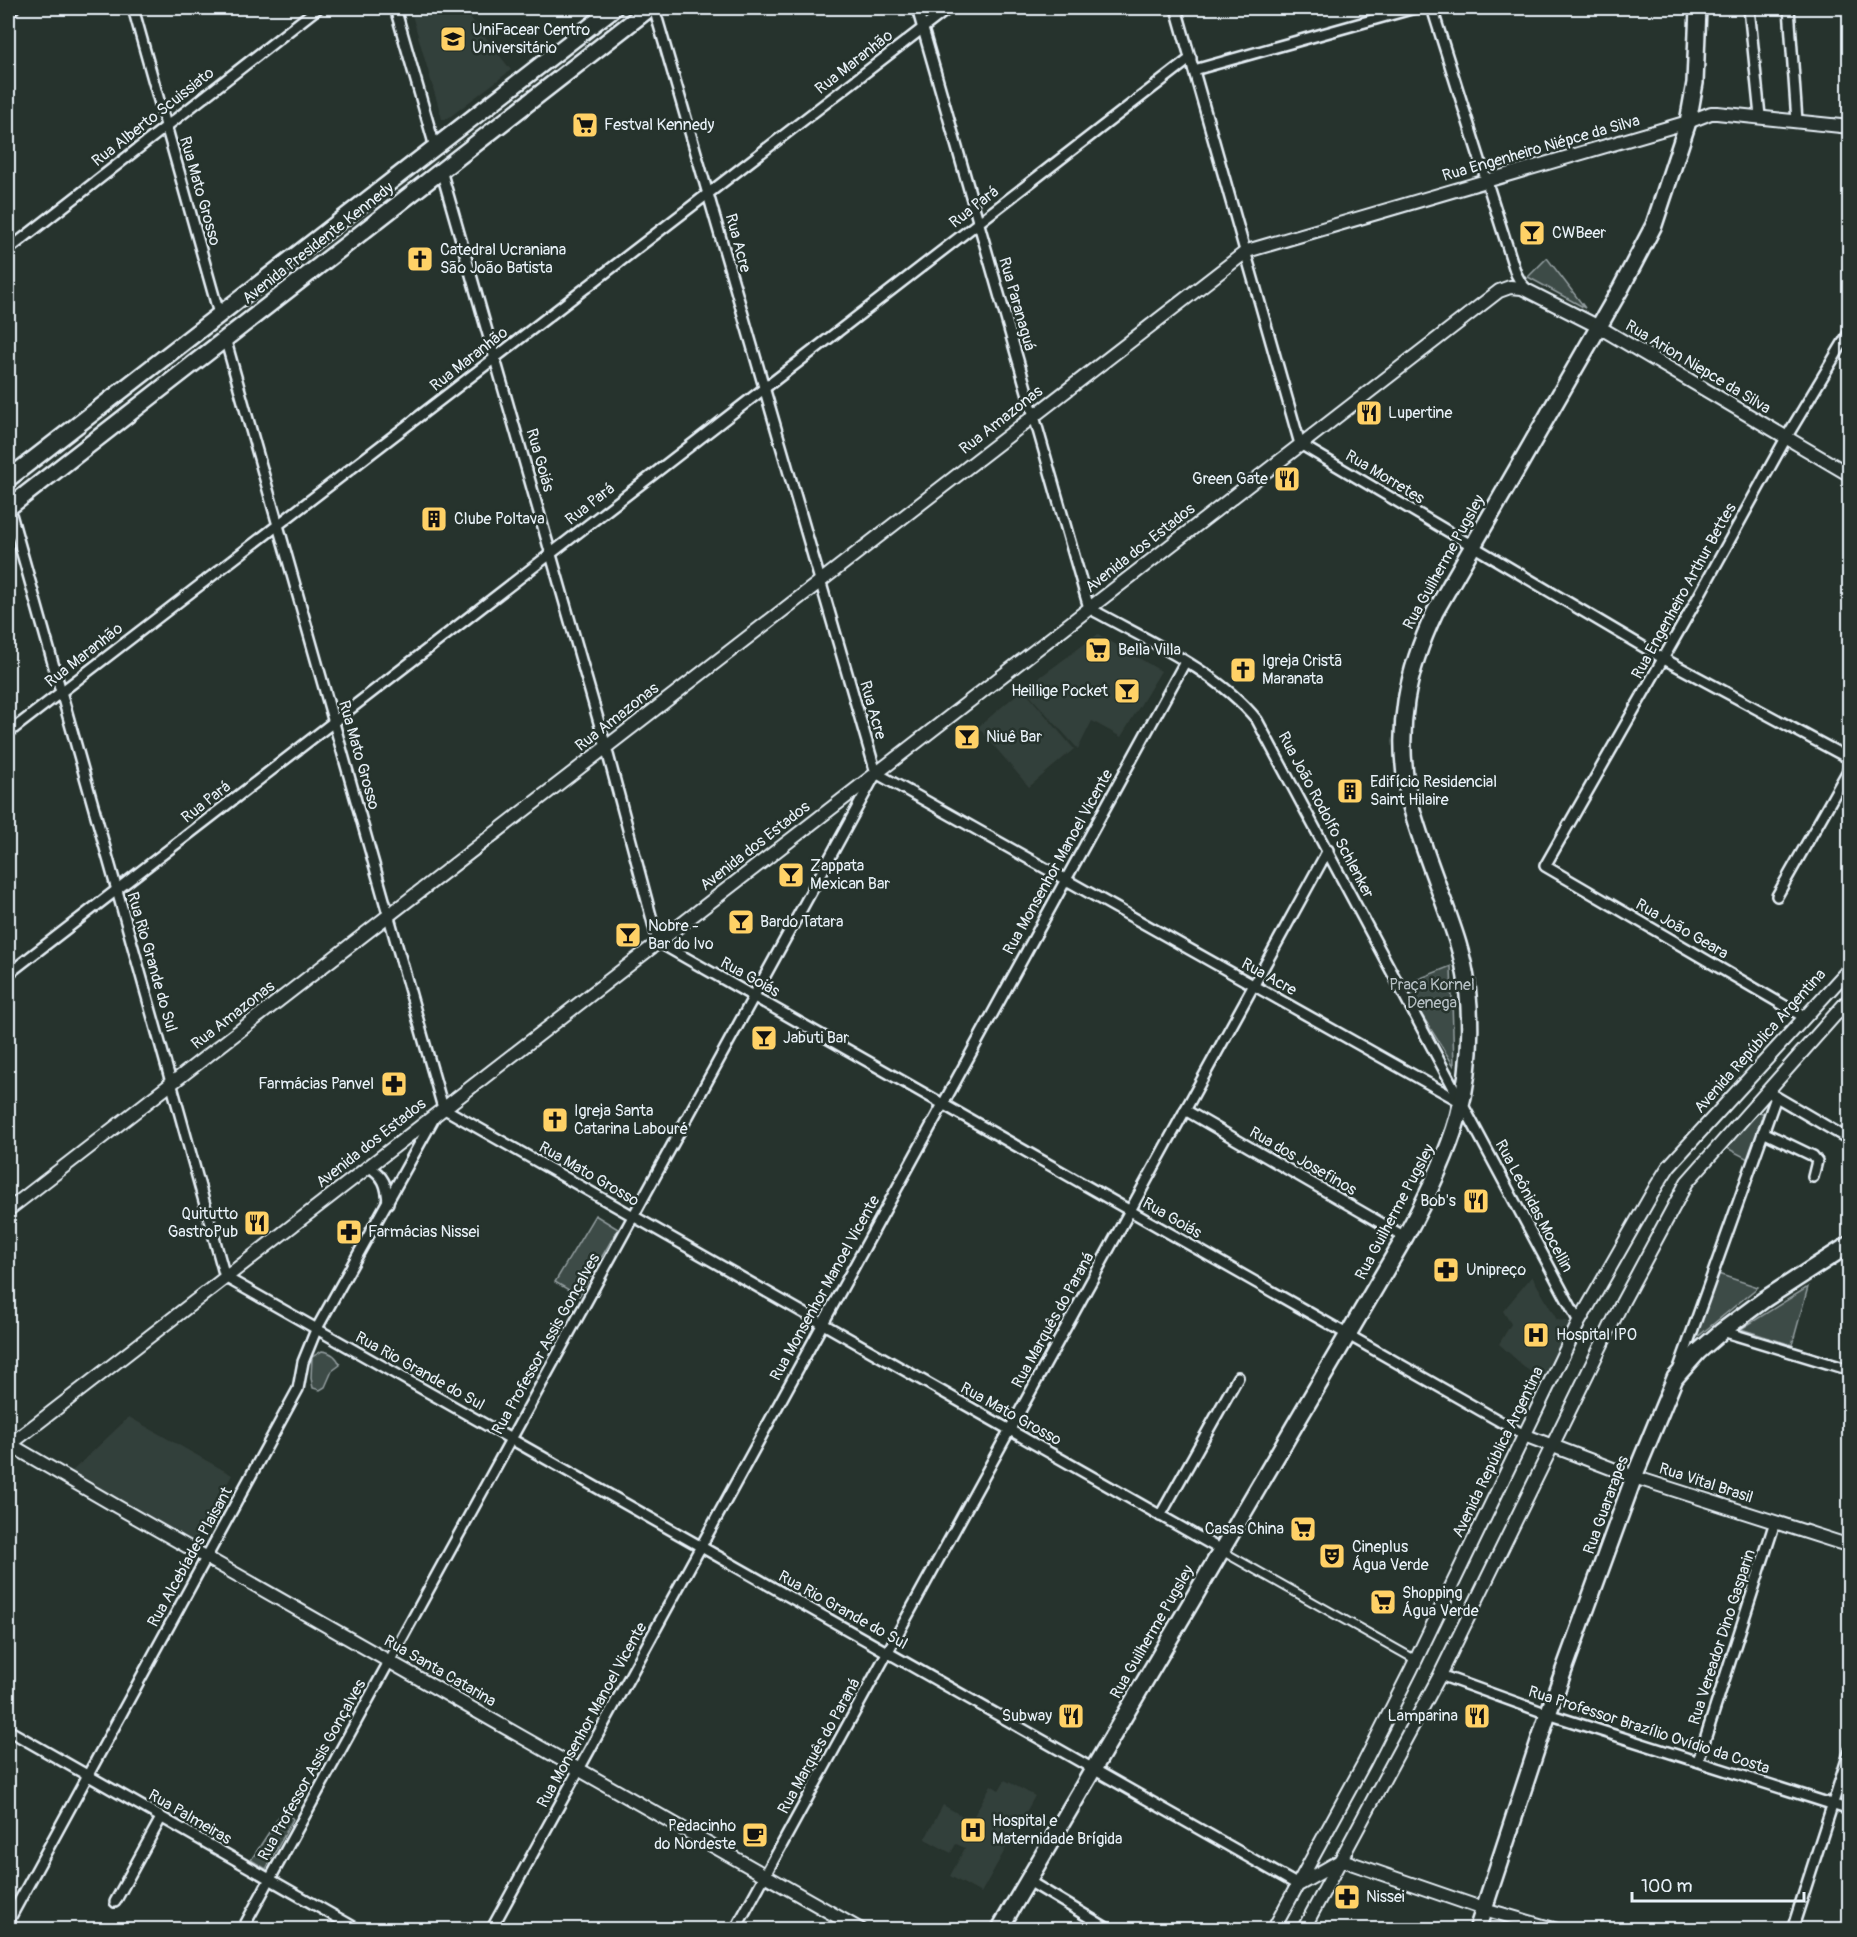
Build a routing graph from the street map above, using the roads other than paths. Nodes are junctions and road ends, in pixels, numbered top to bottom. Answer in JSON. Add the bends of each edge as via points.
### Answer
{"nodes":[{"id":1,"x":14,"y":8,"type":"edge"},
{"id":2,"x":133,"y":8,"type":"edge"},
{"id":3,"x":318,"y":8,"type":"edge"},
{"id":4,"x":395,"y":8,"type":"edge"},
{"id":5,"x":614,"y":8,"type":"edge"},
{"id":6,"x":652,"y":8,"type":"edge"},
{"id":7,"x":917,"y":8,"type":"edge"},
{"id":8,"x":949,"y":8,"type":"edge"},
{"id":9,"x":1176,"y":8,"type":"edge"},
{"id":10,"x":1415,"y":8,"type":"edge"},
{"id":11,"x":1432,"y":8,"type":"edge"},
{"id":12,"x":1698,"y":8,"type":"edge"},
{"id":13,"x":1749,"y":8,"type":"edge"},
{"id":14,"x":1789,"y":8,"type":"edge"},
{"id":15,"x":8,"y":13,"type":"edge"},
{"id":16,"x":923,"y":28,"type":"junction"},
{"id":17,"x":1191,"y":58,"type":"junction"},
{"id":18,"x":1194,"y":70,"type":"junction"},
{"id":19,"x":1760,"y":116,"type":"junction"},
{"id":20,"x":1797,"y":121,"type":"junction"},
{"id":21,"x":1688,"y":122,"type":"junction"},
{"id":22,"x":166,"y":126,"type":"junction"},
{"id":23,"x":1850,"y":127,"type":"edge"},
{"id":24,"x":435,"y":147,"type":"junction"},
{"id":25,"x":441,"y":170,"type":"junction"},
{"id":26,"x":1486,"y":181,"type":"junction"},
{"id":27,"x":709,"y":194,"type":"junction"},
{"id":28,"x":978,"y":223,"type":"junction"},
{"id":29,"x":327,"y":230,"type":"junction"},
{"id":30,"x":8,"y":250,"type":"edge"},
{"id":31,"x":1246,"y":251,"type":"junction"},
{"id":32,"x":334,"y":254,"type":"junction"},
{"id":33,"x":1528,"y":291,"type":"junction"},
{"id":34,"x":219,"y":314,"type":"junction"},
{"id":35,"x":1599,"y":327,"type":"junction"},
{"id":36,"x":1850,"y":331,"type":"edge"},
{"id":37,"x":225,"y":338,"type":"junction"},
{"id":38,"x":495,"y":357,"type":"junction"},
{"id":39,"x":763,"y":389,"type":"junction"},
{"id":40,"x":1034,"y":415,"type":"junction"},
{"id":41,"x":1786,"y":438,"type":"junction"},
{"id":42,"x":1300,"y":444,"type":"junction"},
{"id":43,"x":1850,"y":475,"type":"edge"},
{"id":44,"x":8,"y":479,"type":"edge"},
{"id":45,"x":8,"y":507,"type":"edge"},
{"id":46,"x":279,"y":525,"type":"junction"},
{"id":47,"x":1472,"y":546,"type":"junction"},
{"id":48,"x":550,"y":554,"type":"junction"},
{"id":49,"x":820,"y":581,"type":"junction"},
{"id":50,"x":1089,"y":609,"type":"junction"},
{"id":51,"x":1664,"y":659,"type":"junction"},
{"id":52,"x":1185,"y":662,"type":"junction"},
{"id":53,"x":61,"y":692,"type":"junction"},
{"id":54,"x":334,"y":721,"type":"junction"},
{"id":55,"x":8,"y":734,"type":"edge"},
{"id":56,"x":606,"y":747,"type":"junction"},
{"id":57,"x":1850,"y":759,"type":"edge"},
{"id":58,"x":1850,"y":767,"type":"edge"},
{"id":59,"x":876,"y":773,"type":"junction"},
{"id":60,"x":1328,"y":850,"type":"junction"},
{"id":61,"x":1545,"y":866,"type":"joint"},
{"id":62,"x":1066,"y":879,"type":"junction"},
{"id":63,"x":116,"y":890,"type":"junction"},
{"id":64,"x":1777,"y":897,"type":"dead end"},
{"id":65,"x":388,"y":915,"type":"junction"},
{"id":66,"x":658,"y":942,"type":"junction"},
{"id":67,"x":1850,"y":968,"type":"edge"},
{"id":68,"x":8,"y":974,"type":"edge"},
{"id":69,"x":1254,"y":985,"type":"junction"},
{"id":70,"x":754,"y":996,"type":"junction"},
{"id":71,"x":1850,"y":998,"type":"edge"},
{"id":72,"x":1804,"y":1017,"type":"junction"},
{"id":73,"x":172,"y":1082,"type":"junction"},
{"id":74,"x":1771,"y":1094,"type":"junction"},
{"id":75,"x":1463,"y":1103,"type":"junction"},
{"id":76,"x":943,"y":1104,"type":"junction"},
{"id":77,"x":1185,"y":1110,"type":"junction"},
{"id":78,"x":440,"y":1111,"type":"junction"},
{"id":79,"x":1763,"y":1132,"type":"junction"},
{"id":80,"x":1850,"y":1140,"type":"edge"},
{"id":81,"x":368,"y":1166,"type":"junction"},
{"id":82,"x":1813,"y":1177,"type":"dead end"},
{"id":83,"x":388,"y":1203,"type":"junction"},
{"id":84,"x":8,"y":1210,"type":"edge"},
{"id":85,"x":1130,"y":1211,"type":"junction"},
{"id":86,"x":633,"y":1217,"type":"junction"},
{"id":87,"x":1405,"y":1237,"type":"junction"},
{"id":88,"x":1850,"y":1244,"type":"edge"},
{"id":89,"x":225,"y":1278,"type":"junction"},
{"id":90,"x":1580,"y":1323,"type":"junction"},
{"id":91,"x":822,"y":1324,"type":"junction"},
{"id":92,"x":316,"y":1330,"type":"junction"},
{"id":93,"x":1722,"y":1331,"type":"junction"},
{"id":94,"x":1347,"y":1334,"type":"junction"},
{"id":95,"x":1850,"y":1370,"type":"edge"},
{"id":96,"x":1238,"y":1377,"type":"dead end"},
{"id":97,"x":1675,"y":1378,"type":"junction"},
{"id":98,"x":1010,"y":1430,"type":"junction"},
{"id":99,"x":1524,"y":1435,"type":"junction"},
{"id":100,"x":511,"y":1440,"type":"junction"},
{"id":101,"x":8,"y":1444,"type":"edge"},
{"id":102,"x":1553,"y":1446,"type":"junction"},
{"id":103,"x":1634,"y":1477,"type":"junction"},
{"id":104,"x":1160,"y":1516,"type":"junction"},
{"id":105,"x":1774,"y":1522,"type":"junction"},
{"id":106,"x":1850,"y":1546,"type":"edge"},
{"id":107,"x":700,"y":1547,"type":"junction"},
{"id":108,"x":1221,"y":1550,"type":"junction"},
{"id":109,"x":207,"y":1558,"type":"junction"},
{"id":110,"x":887,"y":1652,"type":"junction"},
{"id":111,"x":1416,"y":1660,"type":"junction"},
{"id":112,"x":389,"y":1661,"type":"junction"},
{"id":113,"x":1440,"y":1675,"type":"junction"},
{"id":114,"x":1548,"y":1714,"type":"junction"},
{"id":115,"x":8,"y":1730,"type":"edge"},
{"id":116,"x":1850,"y":1750,"type":"edge"},
{"id":117,"x":1698,"y":1761,"type":"junction"},
{"id":118,"x":1093,"y":1768,"type":"junction"},
{"id":119,"x":579,"y":1769,"type":"junction"},
{"id":120,"x":88,"y":1776,"type":"junction"},
{"id":121,"x":1832,"y":1805,"type":"junction"},
{"id":122,"x":1850,"y":1810,"type":"edge"},
{"id":123,"x":161,"y":1818,"type":"junction"},
{"id":124,"x":1342,"y":1860,"type":"junction"},
{"id":125,"x":765,"y":1875,"type":"junction"},
{"id":126,"x":270,"y":1879,"type":"junction"},
{"id":127,"x":1028,"y":1880,"type":"junction"},
{"id":128,"x":1298,"y":1885,"type":"junction"},
{"id":129,"x":115,"y":1902,"type":"dead end"},
{"id":130,"x":1484,"y":1909,"type":"junction"},
{"id":131,"x":8,"y":1922,"type":"edge"},
{"id":132,"x":242,"y":1929,"type":"edge"},
{"id":133,"x":358,"y":1929,"type":"edge"},
{"id":134,"x":491,"y":1929,"type":"edge"},
{"id":135,"x":735,"y":1929,"type":"edge"},
{"id":136,"x":861,"y":1929,"type":"edge"},
{"id":137,"x":999,"y":1929,"type":"edge"},
{"id":138,"x":1110,"y":1929,"type":"edge"},
{"id":139,"x":1273,"y":1929,"type":"edge"},
{"id":140,"x":1303,"y":1929,"type":"edge"},
{"id":141,"x":1478,"y":1929,"type":"edge"},
{"id":142,"x":1557,"y":1929,"type":"edge"},
{"id":143,"x":1792,"y":1929,"type":"edge"}],
"edges":[{"from":1,"to":15,"type":"street"},
{"from":2,"to":22,"type":"street","name":"Rua Mato Grosso"},
{"from":3,"to":22,"type":"street","name":"Rua Alberto Scuissiato"},
{"from":4,"to":24,"type":"street"},
{"from":5,"to":24,"type":"main road","name":"Avenida Presidente Kennedy"},
{"from":6,"to":25,"type":"main road","name":"Avenida Presidente Kennedy"},
{"from":6,"to":27,"type":"street","name":"Rua Acre"},
{"from":7,"to":16,"type":"street","name":"Rua Paranaguá"},
{"from":8,"to":16,"type":"street","name":"Rua Maranhão"},
{"from":9,"to":17,"type":"street"},
{"from":10,"to":18,"type":"street"},
{"from":11,"to":26,"type":"street"},
{"from":12,"to":21,"type":"main road","name":"Rua Guilherme Pugsley","via":[[1695,83]]},
{"from":13,"to":19,"type":"street"},
{"from":14,"to":20,"type":"street"},
{"from":16,"to":27,"type":"street","name":"Rua Maranhão"},
{"from":16,"to":28,"type":"street","name":"Rua Paranaguá"},
{"from":17,"to":18,"type":"street"},
{"from":17,"to":28,"type":"street","name":"Rua Pará"},
{"from":18,"to":31,"type":"street"},
{"from":19,"to":20,"type":"street","name":"Rua Engenheiro Niépce da Silva"},
{"from":19,"to":21,"type":"street","name":"Rua Engenheiro Niépce da Silva","via":[[1717,112]]},
{"from":20,"to":23,"type":"street","name":"Rua Engenheiro Niépce da Silva"},
{"from":21,"to":26,"type":"street","name":"Rua Engenheiro Niépce da Silva"},
{"from":21,"to":35,"type":"main road","name":"Rua Guilherme Pugsley","via":[[1654,225]]},
{"from":22,"to":30,"type":"street","name":"Rua Alberto Scuissiato"},
{"from":22,"to":34,"type":"street","name":"Rua Mato Grosso"},
{"from":24,"to":29,"type":"main road","name":"Avenida Presidente Kennedy"},
{"from":25,"to":32,"type":"main road","name":"Avenida Presidente Kennedy"},
{"from":25,"to":38,"type":"street","name":"Rua Goiás"},
{"from":26,"to":31,"type":"street","name":"Rua Engenheiro Niépce da Silva"},
{"from":26,"to":33,"type":"street","via":[[1518,279]]},
{"from":27,"to":38,"type":"street","name":"Rua Maranhão"},
{"from":27,"to":39,"type":"street","name":"Rua Acre"},
{"from":28,"to":39,"type":"street","name":"Rua Pará"},
{"from":28,"to":40,"type":"street","name":"Rua Paranaguá"},
{"from":29,"to":32,"type":"main road"},
{"from":29,"to":34,"type":"main road","name":"Avenida Presidente Kennedy"},
{"from":31,"to":40,"type":"street","name":"Rua Amazonas"},
{"from":31,"to":42,"type":"street"},
{"from":32,"to":37,"type":"main road","name":"Avenida Presidente Kennedy"},
{"from":33,"to":35,"type":"street","name":"Rua Arion Niepce da Silva"},
{"from":33,"to":42,"type":"street","name":"Avenida dos Estados","via":[[1510,287],[1499,291]]},
{"from":34,"to":44,"type":"main road","name":"Avenida Presidente Kennedy"},
{"from":35,"to":41,"type":"street","name":"Rua Arion Niepce da Silva"},
{"from":35,"to":47,"type":"main road","name":"Rua Guilherme Pugsley"},
{"from":36,"to":41,"type":"street","name":"Rua Engenheiro Arthur Bettes"},
{"from":37,"to":45,"type":"main road","name":"Avenida Presidente Kennedy"},
{"from":37,"to":46,"type":"street","name":"Rua Mato Grosso"},
{"from":38,"to":46,"type":"street","name":"Rua Maranhão"},
{"from":38,"to":48,"type":"street","name":"Rua Goiás"},
{"from":39,"to":48,"type":"street","name":"Rua Pará"},
{"from":39,"to":49,"type":"street","name":"Rua Acre"},
{"from":40,"to":49,"type":"street","name":"Rua Amazonas"},
{"from":40,"to":50,"type":"street","name":"Rua Paranaguá"},
{"from":41,"to":43,"type":"street","name":"Rua Arion Niepce da Silva"},
{"from":41,"to":51,"type":"street","name":"Rua Engenheiro Arthur Bettes"},
{"from":42,"to":47,"type":"street","name":"Rua Morretes"},
{"from":42,"to":50,"type":"street","name":"Avenida dos Estados"},
{"from":45,"to":53,"type":"street","name":"Rua Rio Grande do Sul"},
{"from":46,"to":53,"type":"street","name":"Rua Maranhão"},
{"from":46,"to":54,"type":"street","name":"Rua Mato Grosso"},
{"from":47,"to":51,"type":"street","name":"Rua Morretes"},
{"from":47,"to":75,"type":"main road","name":"Rua Guilherme Pugsley","via":[[1422,639],[1407,689],[1403,738],[1408,793],[1456,937],[1467,984],[1469,1035]]},
{"from":48,"to":54,"type":"street","name":"Rua Pará"},
{"from":48,"to":56,"type":"street","name":"Rua Goiás"},
{"from":49,"to":56,"type":"street","name":"Rua Amazonas"},
{"from":49,"to":59,"type":"street","name":"Rua Acre"},
{"from":50,"to":52,"type":"street","name":"Rua João Rodolfo Schlenker"},
{"from":50,"to":59,"type":"street","name":"Avenida dos Estados"},
{"from":51,"to":57,"type":"street","name":"Rua Morretes"},
{"from":51,"to":61,"type":"street","name":"Rua Engenheiro Arthur Bettes"},
{"from":52,"to":60,"type":"street","name":"Rua João Rodolfo Schlenker","via":[[1235,696],[1257,720]]},
{"from":52,"to":62,"type":"street","name":"Rua Monsenhor Manoel Vicente"},
{"from":53,"to":55,"type":"street","name":"Rua Maranhão"},
{"from":53,"to":63,"type":"street","name":"Rua Rio Grande do Sul"},
{"from":54,"to":63,"type":"street","name":"Rua Pará"},
{"from":54,"to":65,"type":"street","name":"Rua Mato Grosso"},
{"from":56,"to":65,"type":"street","name":"Rua Amazonas"},
{"from":56,"to":66,"type":"street","name":"Rua Goiás"},
{"from":58,"to":64,"type":"street"},
{"from":59,"to":62,"type":"street","name":"Rua Acre"},
{"from":59,"to":66,"type":"street","name":"Avenida dos Estados"},
{"from":59,"to":70,"type":"street","name":"Rua Professor Assis Gonçalves"},
{"from":60,"to":69,"type":"street","name":"Rua Marquês do Paraná"},
{"from":60,"to":75,"type":"street","name":"Rua João Rodolfo Schlenker"},
{"from":61,"to":72,"type":"street","name":"Rua João Geara"},
{"from":62,"to":69,"type":"street","name":"Rua Acre"},
{"from":62,"to":76,"type":"street","name":"Rua Monsenhor Manoel Vicente"},
{"from":63,"to":68,"type":"street","name":"Rua Pará"},
{"from":63,"to":73,"type":"street","name":"Rua Rio Grande do Sul"},
{"from":65,"to":73,"type":"street","name":"Rua Amazonas"},
{"from":65,"to":78,"type":"street","name":"Rua Mato Grosso"},
{"from":66,"to":70,"type":"street","name":"Rua Goiás"},
{"from":66,"to":78,"type":"street","name":"Avenida dos Estados"},
{"from":67,"to":72,"type":"street","name":"Avenida República Argentina"},
{"from":69,"to":75,"type":"street","name":"Rua Acre"},
{"from":69,"to":77,"type":"street","name":"Rua Marquês do Paraná"},
{"from":70,"to":76,"type":"street","name":"Rua Goiás"},
{"from":70,"to":86,"type":"street","name":"Rua Professor Assis Gonçalves"},
{"from":71,"to":74,"type":"street"},
{"from":72,"to":90,"type":"street","name":"Avenida República Argentina","via":[[1669,1166]]},
{"from":73,"to":84,"type":"street","name":"Rua Amazonas"},
{"from":73,"to":89,"type":"street","name":"Rua Rio Grande do Sul"},
{"from":74,"to":79,"type":"street","name":"Rua Guararapes"},
{"from":74,"to":80,"type":"street"},
{"from":74,"to":102,"type":"street","via":[[1687,1182],[1622,1303]]},
{"from":75,"to":87,"type":"main road","name":"Rua Guilherme Pugsley","via":[[1440,1170]]},
{"from":75,"to":90,"type":"street","name":"Rua Leônidas Mocellin"},
{"from":76,"to":85,"type":"street","name":"Rua Goiás"},
{"from":76,"to":91,"type":"street","name":"Rua Monsenhor Manoel Vicente"},
{"from":77,"to":85,"type":"street","name":"Rua Marquês do Paraná"},
{"from":77,"to":87,"type":"street","name":"Rua dos Josefinos"},
{"from":78,"to":81,"type":"street","name":"Avenida dos Estados"},
{"from":78,"to":83,"type":"street","name":"Rua Alcebíades Plaisant"},
{"from":78,"to":86,"type":"street","name":"Rua Mato Grosso"},
{"from":79,"to":82,"type":"street","via":[[1813,1156]]},
{"from":79,"to":97,"type":"street","name":"Rua Guararapes"},
{"from":81,"to":83,"type":"street","via":[[385,1181]]},
{"from":81,"to":89,"type":"street","name":"Avenida dos Estados"},
{"from":83,"to":92,"type":"street","name":"Rua Alcebíades Plaisant"},
{"from":85,"to":94,"type":"street","name":"Rua Goiás"},
{"from":85,"to":98,"type":"street","name":"Rua Marquês do Paraná"},
{"from":86,"to":91,"type":"street","name":"Rua Mato Grosso"},
{"from":86,"to":100,"type":"street","name":"Rua Professor Assis Gonçalves"},
{"from":87,"to":94,"type":"main road","name":"Rua Guilherme Pugsley"},
{"from":88,"to":93,"type":"main road"},
{"from":89,"to":92,"type":"street","name":"Rua Rio Grande do Sul"},
{"from":89,"to":101,"type":"street","name":"Avenida dos Estados"},
{"from":90,"to":99,"type":"street","name":"Avenida República Argentina"},
{"from":91,"to":98,"type":"street","name":"Rua Mato Grosso"},
{"from":91,"to":107,"type":"street","name":"Rua Monsenhor Manoel Vicente"},
{"from":92,"to":100,"type":"street","name":"Rua Rio Grande do Sul"},
{"from":92,"to":109,"type":"street","name":"Rua Alcebíades Plaisant","via":[[303,1362],[298,1389]]},
{"from":93,"to":95,"type":"street"},
{"from":93,"to":97,"type":"main road"},
{"from":94,"to":99,"type":"street","name":"Rua Goiás"},
{"from":94,"to":108,"type":"main road","name":"Rua Guilherme Pugsley"},
{"from":96,"to":104,"type":"street"},
{"from":97,"to":103,"type":"main road","name":"Rua Guararapes"},
{"from":98,"to":104,"type":"street","name":"Rua Mato Grosso"},
{"from":98,"to":110,"type":"street","name":"Rua Marquês do Paraná"},
{"from":99,"to":102,"type":"street","name":"Rua Vital Brasil"},
{"from":99,"to":111,"type":"street","name":"Avenida República Argentina"},
{"from":100,"to":107,"type":"street","name":"Rua Rio Grande do Sul"},
{"from":100,"to":112,"type":"street","name":"Rua Professor Assis Gonçalves"},
{"from":101,"to":109,"type":"street","name":"Rua Santa Catarina"},
{"from":102,"to":103,"type":"street","name":"Rua Vital Brasil"},
{"from":102,"to":113,"type":"street"},
{"from":103,"to":105,"type":"street","name":"Rua Vital Brasil"},
{"from":103,"to":114,"type":"main road","name":"Rua Guararapes"},
{"from":104,"to":108,"type":"street","name":"Rua Mato Grosso"},
{"from":105,"to":106,"type":"street","name":"Rua Vital Brasil"},
{"from":105,"to":117,"type":"street","name":"Rua Vereador Dino Gasparin"},
{"from":107,"to":110,"type":"street","name":"Rua Rio Grande do Sul"},
{"from":107,"to":119,"type":"street","name":"Rua Monsenhor Manoel Vicente"},
{"from":108,"to":111,"type":"street","name":"Rua Mato Grosso"},
{"from":108,"to":118,"type":"main road","name":"Rua Guilherme Pugsley"},
{"from":109,"to":112,"type":"street","name":"Rua Santa Catarina"},
{"from":109,"to":120,"type":"street","name":"Rua Alcebíades Plaisant"},
{"from":110,"to":118,"type":"street","name":"Rua Rio Grande do Sul"},
{"from":110,"to":125,"type":"street","name":"Rua Marquês do Paraná"},
{"from":111,"to":128,"type":"street","name":"Avenida República Argentina"},
{"from":112,"to":119,"type":"street","name":"Rua Santa Catarina"},
{"from":112,"to":126,"type":"street","name":"Rua Professor Assis Gonçalves"},
{"from":113,"to":114,"type":"street","name":"Rua Professor Brazílio Ovídio da Costa"},
{"from":113,"to":124,"type":"street"},
{"from":114,"to":117,"type":"street","name":"Rua Professor Brazílio Ovídio da Costa"},
{"from":114,"to":130,"type":"main road","name":"Rua Guararapes"},
{"from":115,"to":120,"type":"street","name":"Rua Palmeiras"},
{"from":116,"to":121,"type":"street"},
{"from":117,"to":121,"type":"street","name":"Rua Professor Brazílio Ovídio da Costa"},
{"from":118,"to":127,"type":"main road","name":"Rua Guilherme Pugsley"},
{"from":118,"to":128,"type":"street","name":"Rua Rio Grande do Sul"},
{"from":119,"to":125,"type":"street","name":"Rua Santa Catarina"},
{"from":119,"to":134,"type":"street","name":"Rua Monsenhor Manoel Vicente"},
{"from":120,"to":123,"type":"street","name":"Rua Palmeiras"},
{"from":120,"to":131,"type":"street","name":"Rua Alcebíades Plaisant"},
{"from":121,"to":122,"type":"street","name":"Rua Professor Brazílio Ovídio da Costa"},
{"from":121,"to":143,"type":"street"},
{"from":123,"to":126,"type":"street","name":"Rua Palmeiras"},
{"from":123,"to":129,"type":"street"},
{"from":124,"to":128,"type":"street"},
{"from":124,"to":130,"type":"street"},
{"from":124,"to":140,"type":"street"},
{"from":125,"to":135,"type":"street","name":"Rua Marquês do Paraná"},
{"from":125,"to":136,"type":"street","name":"Rua Santa Catarina"},
{"from":126,"to":132,"type":"street","name":"Rua Professor Assis Gonçalves"},
{"from":126,"to":133,"type":"street","name":"Rua Palmeiras"},
{"from":127,"to":137,"type":"main road","name":"Rua Guilherme Pugsley"},
{"from":127,"to":138,"type":"street"},
{"from":128,"to":139,"type":"street","name":"Avenida República Argentina"},
{"from":130,"to":141,"type":"main road","name":"Rua Guararapes"},
{"from":130,"to":142,"type":"street"}]}
